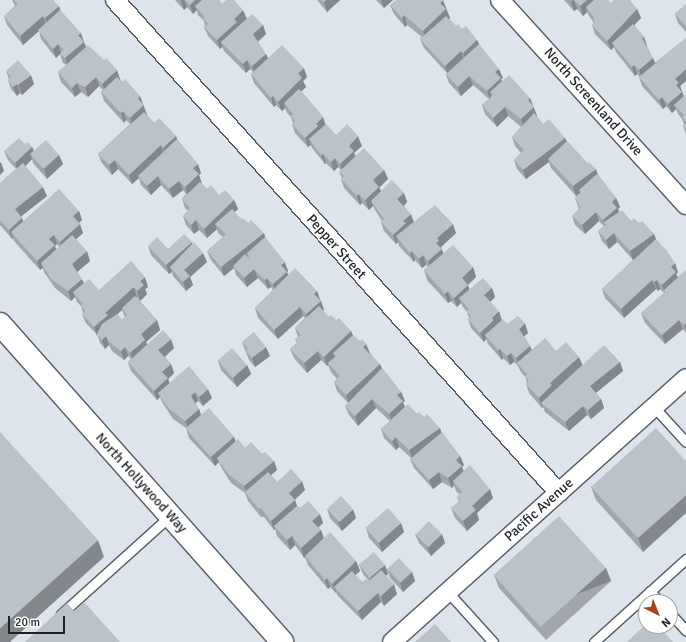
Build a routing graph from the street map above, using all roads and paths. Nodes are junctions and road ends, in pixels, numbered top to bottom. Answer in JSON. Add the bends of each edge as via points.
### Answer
{"nodes":[{"id":1,"x":115,"y":0,"type":"edge"},
{"id":2,"x":500,"y":0,"type":"edge"},
{"id":3,"x":686,"y":205,"type":"edge"},
{"id":4,"x":0,"y":324,"type":"edge"},
{"id":5,"x":686,"y":378,"type":"edge"},
{"id":6,"x":654,"y":407,"type":"junction"},
{"id":7,"x":686,"y":442,"type":"edge"},
{"id":8,"x":559,"y":493,"type":"junction"},
{"id":9,"x":170,"y":516,"type":"junction"},
{"id":10,"x":686,"y":559,"type":"edge"},
{"id":11,"x":650,"y":591,"type":"junction"},
{"id":12,"x":448,"y":592,"type":"junction"},
{"id":13,"x":653,"y":594,"type":"edge"},
{"id":14,"x":53,"y":621,"type":"edge"},
{"id":15,"x":678,"y":622,"type":"edge"},
{"id":16,"x":686,"y":631,"type":"edge"},
{"id":17,"x":282,"y":642,"type":"edge"},
{"id":18,"x":392,"y":642,"type":"edge"},
{"id":19,"x":493,"y":642,"type":"edge"},
{"id":20,"x":594,"y":642,"type":"edge"}],
"edges":[{"from":1,"to":8,"type":"street","name":"Pepper Street"},
{"from":2,"to":3,"type":"street","name":"North Screenland Drive"},
{"from":4,"to":9,"type":"main road","name":"North Hollywood Way"},
{"from":5,"to":6,"type":"street","name":"Pacific Avenue"},
{"from":6,"to":7,"type":"lane"},
{"from":6,"to":8,"type":"street","name":"Pacific Avenue"},
{"from":8,"to":12,"type":"street","name":"Pacific Avenue"},
{"from":9,"to":14,"type":"lane"},
{"from":9,"to":17,"type":"main road","name":"North Hollywood Way"},
{"from":10,"to":11,"type":"lane"},
{"from":11,"to":13,"type":"lane"},
{"from":11,"to":20,"type":"lane"},
{"from":12,"to":18,"type":"street","name":"Pacific Avenue"},
{"from":12,"to":19,"type":"lane"},
{"from":15,"to":16,"type":"lane"}]}
